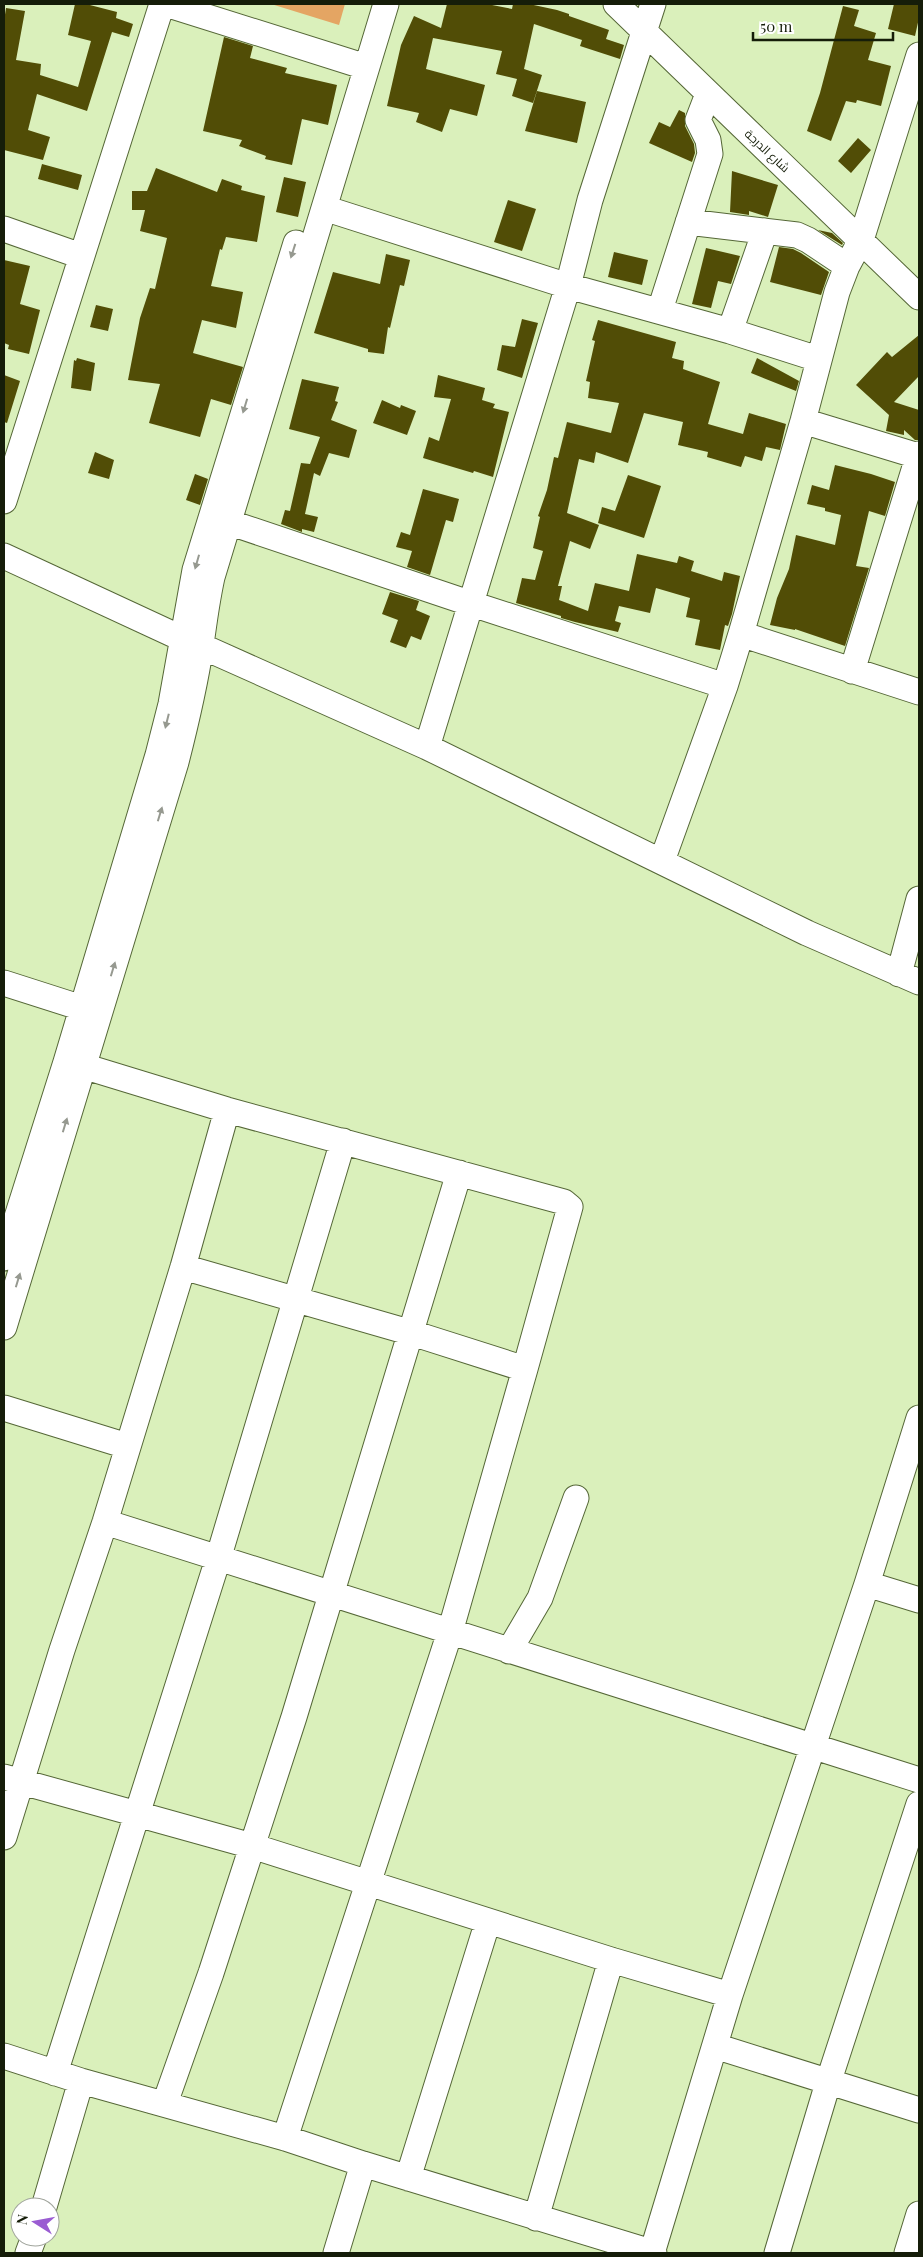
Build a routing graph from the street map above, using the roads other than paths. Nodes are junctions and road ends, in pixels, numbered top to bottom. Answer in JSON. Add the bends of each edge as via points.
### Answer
{"nodes":[{"id":1,"x":162,"y":4,"type":"edge"},
{"id":2,"x":166,"y":4,"type":"edge"},
{"id":3,"x":368,"y":4,"type":"edge"},
{"id":4,"x":386,"y":4,"type":"edge"},
{"id":5,"x":616,"y":4,"type":"edge"},
{"id":6,"x":653,"y":4,"type":"edge"},
{"id":7,"x":644,"y":32,"type":"junction"},
{"id":8,"x":919,"y":55,"type":"edge"},
{"id":9,"x":358,"y":64,"type":"junction"},
{"id":10,"x":708,"y":94,"type":"junction"},
{"id":11,"x":324,"y":208,"type":"junction"},
{"id":12,"x":688,"y":222,"type":"junction"},
{"id":13,"x":4,"y":229,"type":"edge"},
{"id":14,"x":765,"y":231,"type":"junction"},
{"id":15,"x":861,"y":240,"type":"junction"},
{"id":16,"x":81,"y":256,"type":"junction"},
{"id":17,"x":847,"y":266,"type":"junction"},
{"id":18,"x":568,"y":286,"type":"junction"},
{"id":19,"x":919,"y":297,"type":"edge"},
{"id":20,"x":660,"y":310,"type":"junction"},
{"id":21,"x":730,"y":331,"type":"junction"},
{"id":22,"x":818,"y":359,"type":"junction"},
{"id":23,"x":803,"y":421,"type":"junction"},
{"id":24,"x":919,"y":455,"type":"edge"},
{"id":25,"x":4,"y":500,"type":"edge"},
{"id":26,"x":228,"y":522,"type":"junction"},
{"id":27,"x":4,"y":556,"type":"edge"},
{"id":28,"x":472,"y":604,"type":"junction"},
{"id":29,"x":741,"y":634,"type":"junction"},
{"id":30,"x":192,"y":642,"type":"junction"},
{"id":31,"x":852,"y":671,"type":"junction"},
{"id":32,"x":725,"y":686,"type":"junction"},
{"id":33,"x":919,"y":692,"type":"edge"},
{"id":34,"x":427,"y":746,"type":"junction"},
{"id":35,"x":662,"y":861,"type":"junction"},
{"id":36,"x":919,"y":899,"type":"edge"},
{"id":37,"x":909,"y":978,"type":"edge"},
{"id":38,"x":4,"y":983,"type":"edge"},
{"id":39,"x":82,"y":1008,"type":"junction"},
{"id":40,"x":83,"y":1066,"type":"junction"},
{"id":41,"x":227,"y":1110,"type":"junction"},
{"id":42,"x":343,"y":1140,"type":"junction"},
{"id":43,"x":460,"y":1173,"type":"junction"},
{"id":44,"x":4,"y":1258,"type":"edge"},
{"id":45,"x":183,"y":1266,"type":"junction"},
{"id":46,"x":296,"y":1300,"type":"junction"},
{"id":47,"x":4,"y":1327,"type":"edge"},
{"id":48,"x":412,"y":1333,"type":"junction"},
{"id":49,"x":526,"y":1369,"type":"junction"},
{"id":50,"x":4,"y":1408,"type":"edge"},
{"id":51,"x":919,"y":1418,"type":"edge"},
{"id":52,"x":127,"y":1446,"type":"junction"},
{"id":53,"x":576,"y":1498,"type":"dead end"},
{"id":54,"x":105,"y":1522,"type":"junction"},
{"id":55,"x":218,"y":1560,"type":"junction"},
{"id":56,"x":867,"y":1584,"type":"junction"},
{"id":57,"x":332,"y":1594,"type":"junction"},
{"id":58,"x":919,"y":1600,"type":"edge"},
{"id":59,"x":450,"y":1632,"type":"junction"},
{"id":60,"x":509,"y":1651,"type":"junction"},
{"id":61,"x":812,"y":1746,"type":"junction"},
{"id":62,"x":12,"y":1779,"type":"edge"},
{"id":63,"x":919,"y":1780,"type":"edge"},
{"id":64,"x":919,"y":1804,"type":"edge"},
{"id":65,"x":137,"y":1814,"type":"junction"},
{"id":66,"x":4,"y":1837,"type":"edge"},
{"id":67,"x":252,"y":1846,"type":"junction"},
{"id":68,"x":367,"y":1883,"type":"junction"},
{"id":69,"x":488,"y":1921,"type":"junction"},
{"id":70,"x":611,"y":1960,"type":"junction"},
{"id":71,"x":730,"y":1995,"type":"junction"},
{"id":72,"x":715,"y":2046,"type":"junction"},
{"id":73,"x":4,"y":2056,"type":"edge"},
{"id":74,"x":56,"y":2073,"type":"junction"},
{"id":75,"x":80,"y":2081,"type":"junction"},
{"id":76,"x":828,"y":2083,"type":"junction"},
{"id":77,"x":165,"y":2103,"type":"junction"},
{"id":78,"x":919,"y":2110,"type":"edge"},
{"id":79,"x":286,"y":2138,"type":"junction"},
{"id":80,"x":363,"y":2164,"type":"junction"},
{"id":81,"x":408,"y":2178,"type":"junction"},
{"id":82,"x":47,"y":2197,"type":"edge"},
{"id":83,"x":919,"y":2214,"type":"edge"},
{"id":84,"x":536,"y":2218,"type":"junction"},
{"id":85,"x":336,"y":2253,"type":"edge"},
{"id":86,"x":653,"y":2253,"type":"edge"},
{"id":87,"x":777,"y":2253,"type":"edge"},
{"id":88,"x":907,"y":2253,"type":"edge"}],
"edges":[{"from":1,"to":16,"type":"street"},
{"from":2,"to":9,"type":"street"},
{"from":3,"to":9,"type":"street"},
{"from":4,"to":9,"type":"street"},
{"from":5,"to":7,"type":"street","name":"شارع الدرجة"},
{"from":6,"to":7,"type":"street"},
{"from":7,"to":10,"type":"street","name":"شارع الدرجة"},
{"from":7,"to":18,"type":"street","via":[[590,200]]},
{"from":8,"to":15,"type":"street"},
{"from":9,"to":11,"type":"street"},
{"from":9,"to":30,"type":"street","one_way":true,"via":[[308,206],[193,577]]},
{"from":10,"to":12,"type":"street","via":[[698,120],[710,154]]},
{"from":10,"to":15,"type":"street","name":"شارع الدرجة"},
{"from":11,"to":18,"type":"street"},
{"from":11,"to":26,"type":"street"},
{"from":12,"to":14,"type":"street"},
{"from":12,"to":20,"type":"street"},
{"from":13,"to":16,"type":"street"},
{"from":14,"to":17,"type":"street","via":[[797,235]]},
{"from":14,"to":21,"type":"street"},
{"from":15,"to":17,"type":"street"},
{"from":15,"to":19,"type":"street","name":"شارع الدرجة"},
{"from":16,"to":25,"type":"street"},
{"from":17,"to":22,"type":"street"},
{"from":18,"to":20,"type":"street"},
{"from":18,"to":28,"type":"street"},
{"from":20,"to":21,"type":"street"},
{"from":21,"to":22,"type":"street"},
{"from":22,"to":23,"type":"street"},
{"from":23,"to":24,"type":"street"},
{"from":23,"to":29,"type":"street"},
{"from":24,"to":31,"type":"street"},
{"from":26,"to":28,"type":"street"},
{"from":26,"to":30,"type":"street","via":[[205,608]]},
{"from":27,"to":30,"type":"street"},
{"from":28,"to":32,"type":"street"},
{"from":28,"to":34,"type":"street"},
{"from":29,"to":31,"type":"street"},
{"from":29,"to":32,"type":"street"},
{"from":30,"to":34,"type":"street"},
{"from":30,"to":39,"type":"street","one_way":true},
{"from":40,"to":30,"type":"street","one_way":true,"via":[[176,762],[189,710]]},
{"from":31,"to":33,"type":"street"},
{"from":32,"to":35,"type":"street"},
{"from":34,"to":35,"type":"street"},
{"from":35,"to":37,"type":"street","via":[[807,933]]},
{"from":36,"to":37,"type":"street"},
{"from":38,"to":39,"type":"street"},
{"from":39,"to":44,"type":"street"},
{"from":40,"to":41,"type":"street"},
{"from":47,"to":40,"type":"street","one_way":true},
{"from":41,"to":42,"type":"street"},
{"from":41,"to":45,"type":"street"},
{"from":42,"to":43,"type":"street"},
{"from":42,"to":46,"type":"street"},
{"from":43,"to":48,"type":"street"},
{"from":43,"to":49,"type":"street","via":[[570,1206]]},
{"from":45,"to":46,"type":"street"},
{"from":45,"to":52,"type":"street"},
{"from":46,"to":48,"type":"street"},
{"from":46,"to":55,"type":"street"},
{"from":48,"to":49,"type":"street"},
{"from":48,"to":57,"type":"street"},
{"from":49,"to":59,"type":"street"},
{"from":50,"to":52,"type":"street"},
{"from":51,"to":56,"type":"street"},
{"from":52,"to":54,"type":"street"},
{"from":53,"to":60,"type":"street","via":[[540,1598]]},
{"from":54,"to":55,"type":"street"},
{"from":54,"to":62,"type":"street"},
{"from":55,"to":57,"type":"street"},
{"from":55,"to":65,"type":"street"},
{"from":56,"to":58,"type":"street"},
{"from":56,"to":61,"type":"street"},
{"from":57,"to":59,"type":"street"},
{"from":57,"to":67,"type":"street"},
{"from":59,"to":60,"type":"street"},
{"from":59,"to":68,"type":"street"},
{"from":60,"to":61,"type":"street"},
{"from":61,"to":63,"type":"street"},
{"from":61,"to":71,"type":"street"},
{"from":62,"to":65,"type":"street"},
{"from":62,"to":66,"type":"street"},
{"from":64,"to":76,"type":"street"},
{"from":65,"to":67,"type":"street"},
{"from":65,"to":74,"type":"street"},
{"from":67,"to":68,"type":"street"},
{"from":67,"to":77,"type":"street"},
{"from":68,"to":69,"type":"street"},
{"from":68,"to":79,"type":"street"},
{"from":69,"to":70,"type":"street"},
{"from":69,"to":81,"type":"street"},
{"from":70,"to":71,"type":"street"},
{"from":70,"to":84,"type":"street"},
{"from":71,"to":72,"type":"street"},
{"from":72,"to":76,"type":"street"},
{"from":72,"to":86,"type":"street"},
{"from":73,"to":74,"type":"street"},
{"from":74,"to":75,"type":"street"},
{"from":75,"to":77,"type":"street"},
{"from":75,"to":82,"type":"street"},
{"from":76,"to":78,"type":"street"},
{"from":76,"to":87,"type":"street"},
{"from":77,"to":79,"type":"street"},
{"from":79,"to":80,"type":"street"},
{"from":80,"to":81,"type":"street"},
{"from":80,"to":85,"type":"street"},
{"from":81,"to":84,"type":"street"},
{"from":83,"to":88,"type":"street"},
{"from":84,"to":86,"type":"street"}]}
